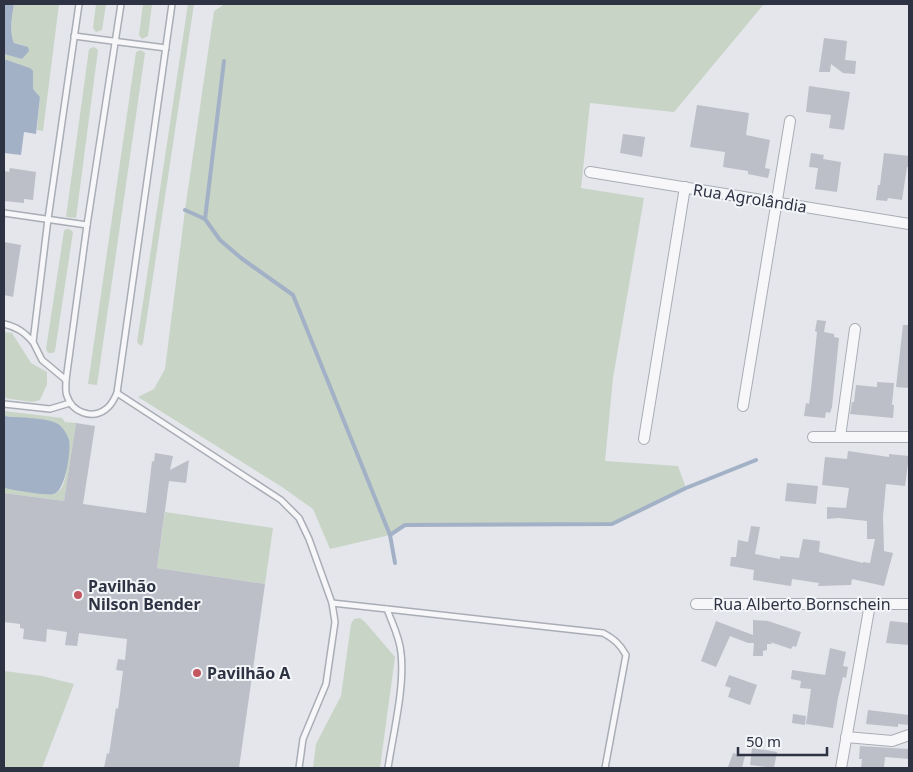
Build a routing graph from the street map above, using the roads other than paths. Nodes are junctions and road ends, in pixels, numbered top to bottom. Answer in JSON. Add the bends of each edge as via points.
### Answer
{"nodes":[{"id":1,"x":79,"y":4,"type":"edge"},
{"id":2,"x":121,"y":4,"type":"edge"},
{"id":3,"x":172,"y":4,"type":"edge"},
{"id":4,"x":74,"y":36,"type":"junction"},
{"id":5,"x":115,"y":42,"type":"junction"},
{"id":6,"x":166,"y":48,"type":"junction"},
{"id":7,"x":790,"y":121,"type":"dead end"},
{"id":8,"x":590,"y":172,"type":"dead end"},
{"id":9,"x":685,"y":187,"type":"junction"},
{"id":10,"x":777,"y":202,"type":"junction"},
{"id":11,"x":4,"y":213,"type":"edge"},
{"id":12,"x":48,"y":219,"type":"junction"},
{"id":13,"x":909,"y":224,"type":"edge"},
{"id":14,"x":87,"y":225,"type":"junction"},
{"id":15,"x":4,"y":324,"type":"edge"},
{"id":16,"x":855,"y":329,"type":"dead end"},
{"id":17,"x":33,"y":342,"type":"junction"},
{"id":18,"x":66,"y":380,"type":"junction"},
{"id":19,"x":117,"y":393,"type":"junction"},
{"id":20,"x":70,"y":403,"type":"junction"},
{"id":21,"x":4,"y":404,"type":"edge"},
{"id":22,"x":743,"y":406,"type":"dead end"},
{"id":23,"x":812,"y":437,"type":"dead end"},
{"id":24,"x":840,"y":437,"type":"junction"},
{"id":25,"x":909,"y":437,"type":"edge"},
{"id":26,"x":644,"y":439,"type":"dead end"},
{"id":27,"x":332,"y":603,"type":"junction"},
{"id":28,"x":696,"y":604,"type":"dead end"},
{"id":29,"x":870,"y":604,"type":"junction"},
{"id":30,"x":909,"y":604,"type":"edge"},
{"id":31,"x":387,"y":609,"type":"junction"},
{"id":32,"x":909,"y":735,"type":"edge"},
{"id":33,"x":846,"y":738,"type":"junction"},
{"id":34,"x":298,"y":768,"type":"edge"},
{"id":35,"x":388,"y":768,"type":"edge"},
{"id":36,"x":605,"y":768,"type":"edge"},
{"id":37,"x":841,"y":768,"type":"edge"}],
"edges":[{"from":1,"to":4,"type":"lane"},
{"from":2,"to":5,"type":"lane"},
{"from":3,"to":6,"type":"lane"},
{"from":4,"to":5,"type":"lane"},
{"from":4,"to":12,"type":"lane"},
{"from":5,"to":6,"type":"lane"},
{"from":5,"to":14,"type":"lane"},
{"from":6,"to":19,"type":"lane"},
{"from":7,"to":10,"type":"street"},
{"from":8,"to":9,"type":"street","name":"Rua Agrolândia"},
{"from":9,"to":10,"type":"street","name":"Rua Agrolândia"},
{"from":9,"to":26,"type":"street"},
{"from":10,"to":13,"type":"street","name":"Rua Agrolândia"},
{"from":10,"to":22,"type":"street"},
{"from":11,"to":12,"type":"lane"},
{"from":12,"to":14,"type":"lane"},
{"from":12,"to":17,"type":"lane"},
{"from":14,"to":18,"type":"lane"},
{"from":15,"to":17,"type":"lane","via":[[25,332]]},
{"from":16,"to":24,"type":"street"},
{"from":17,"to":18,"type":"lane","via":[[42,360]]},
{"from":18,"to":20,"type":"lane"},
{"from":19,"to":20,"type":"lane","via":[[105,410],[95,414],[86,414]]},
{"from":19,"to":27,"type":"lane","via":[[281,500],[299,518]]},
{"from":20,"to":21,"type":"lane","via":[[50,409]]},
{"from":23,"to":24,"type":"street"},
{"from":24,"to":25,"type":"street"},
{"from":27,"to":31,"type":"lane"},
{"from":27,"to":34,"type":"lane","via":[[335,622],[326,684],[303,739]]},
{"from":28,"to":29,"type":"street","name":"Rua Alberto Bornschein"},
{"from":29,"to":30,"type":"street","name":"Rua Alberto Bornschein"},
{"from":29,"to":33,"type":"street"},
{"from":31,"to":35,"type":"lane","via":[[401,651],[402,673]]},
{"from":31,"to":36,"type":"lane","via":[[603,633],[613,639],[626,655]]},
{"from":32,"to":33,"type":"street","via":[[892,740]]},
{"from":33,"to":37,"type":"street"}]}
